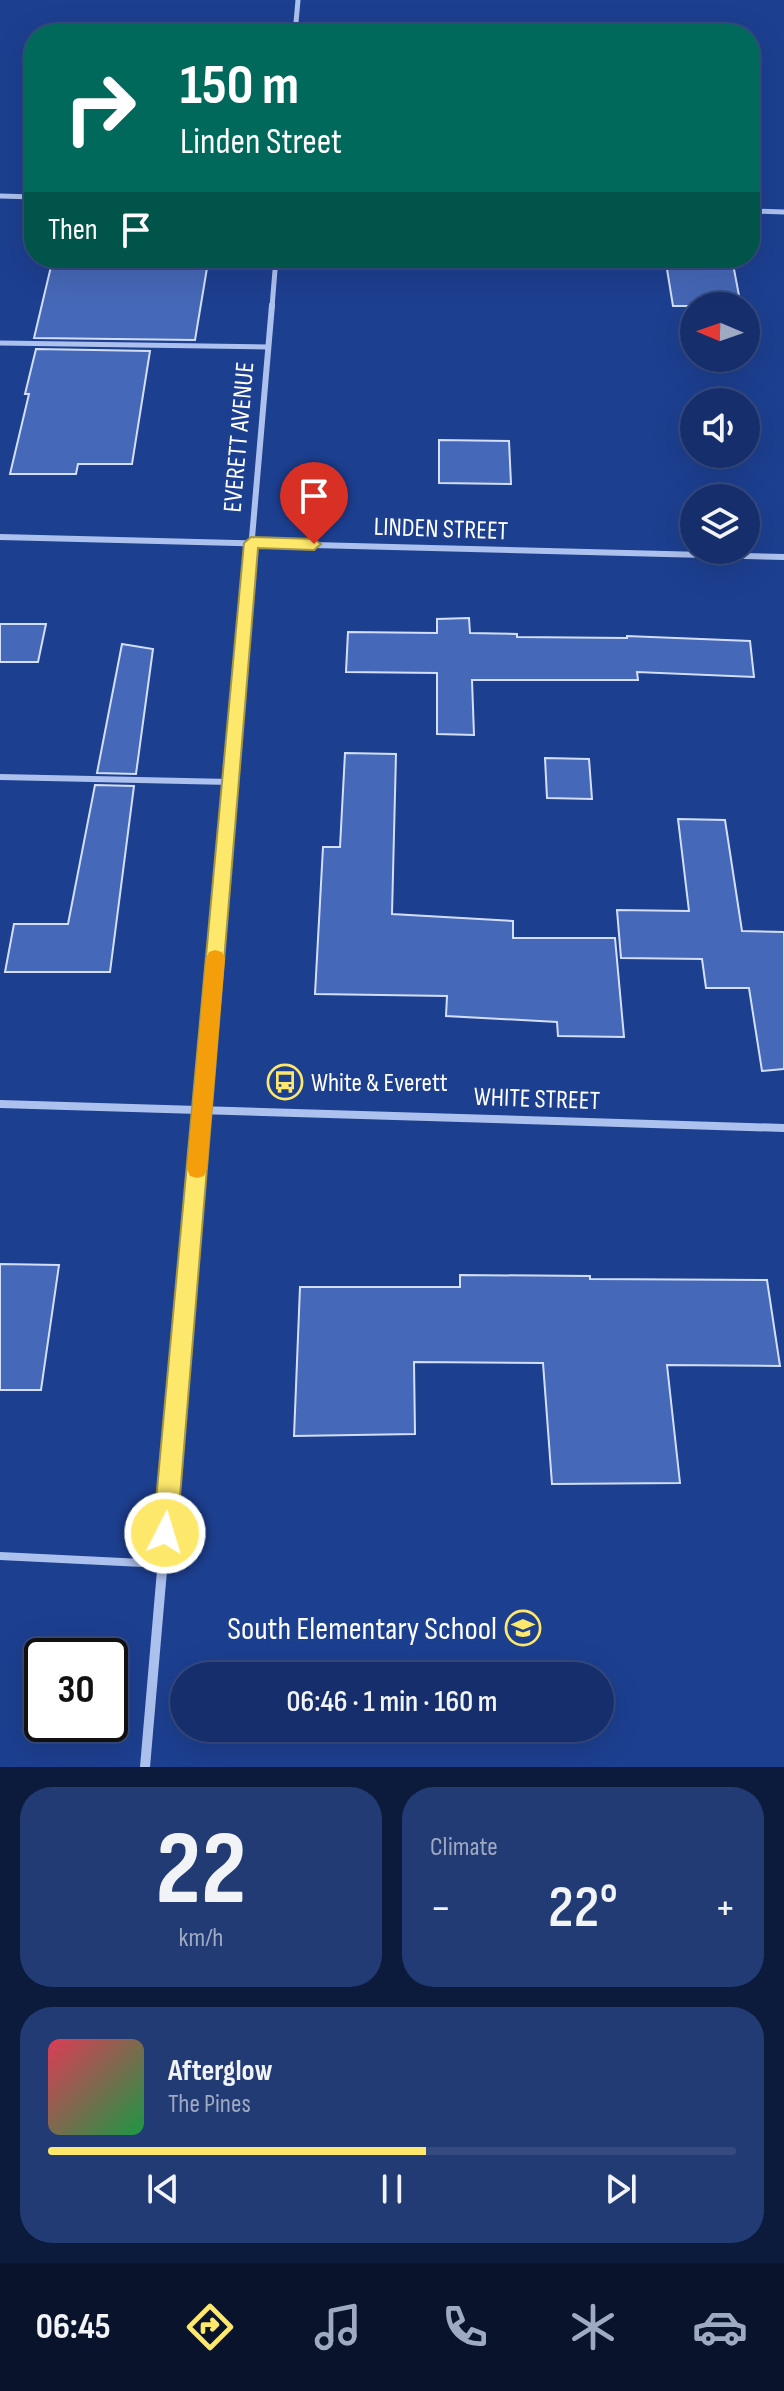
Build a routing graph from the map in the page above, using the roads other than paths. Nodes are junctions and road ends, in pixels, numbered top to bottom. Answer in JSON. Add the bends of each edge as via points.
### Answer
{"nodes":[{"id":1,"x":298,"y":0,"type":"edge"},
{"id":2,"x":296,"y":24,"type":"edge"},
{"id":3,"x":0,"y":196,"type":"edge"},
{"id":4,"x":24,"y":197,"type":"edge"},
{"id":5,"x":760,"y":211,"type":"edge"},
{"id":6,"x":784,"y":212,"type":"edge"},
{"id":7,"x":275,"y":268,"type":"edge"},
{"id":8,"x":0,"y":343,"type":"edge"},
{"id":9,"x":268,"y":347,"type":"junction"},
{"id":10,"x":0,"y":537,"type":"edge"},
{"id":11,"x":251,"y":543,"type":"junction"},
{"id":12,"x":784,"y":557,"type":"edge"},
{"id":13,"x":0,"y":777,"type":"edge"},
{"id":14,"x":231,"y":782,"type":"junction"},
{"id":15,"x":0,"y":1104,"type":"edge"},
{"id":16,"x":202,"y":1109,"type":"junction"},
{"id":17,"x":784,"y":1128,"type":"edge"},
{"id":18,"x":0,"y":1556,"type":"edge"},
{"id":19,"x":163,"y":1564,"type":"junction"},
{"id":20,"x":145,"y":1767,"type":"edge"}],
"edges":[{"from":1,"to":2,"type":"street"},
{"from":3,"to":4,"type":"street"},
{"from":5,"to":6,"type":"street"},
{"from":7,"to":9,"type":"street","name":"EVERETT AVENUE"},
{"from":8,"to":9,"type":"lane"},
{"from":9,"to":11,"type":"street","name":"EVERETT AVENUE"},
{"from":10,"to":11,"type":"street","name":"LINDEN STREET"},
{"from":11,"to":12,"type":"street","name":"LINDEN STREET"},
{"from":11,"to":14,"type":"street","name":"EVERETT AVENUE"},
{"from":13,"to":14,"type":"lane"},
{"from":14,"to":16,"type":"street","name":"EVERETT AVENUE"},
{"from":15,"to":16,"type":"street","name":"WHITE STREET"},
{"from":16,"to":17,"type":"street","name":"WHITE STREET"},
{"from":16,"to":19,"type":"street","name":"EVERETT AVENUE"},
{"from":18,"to":19,"type":"lane"},
{"from":19,"to":20,"type":"street","name":"EVERETT AVENUE"}]}
